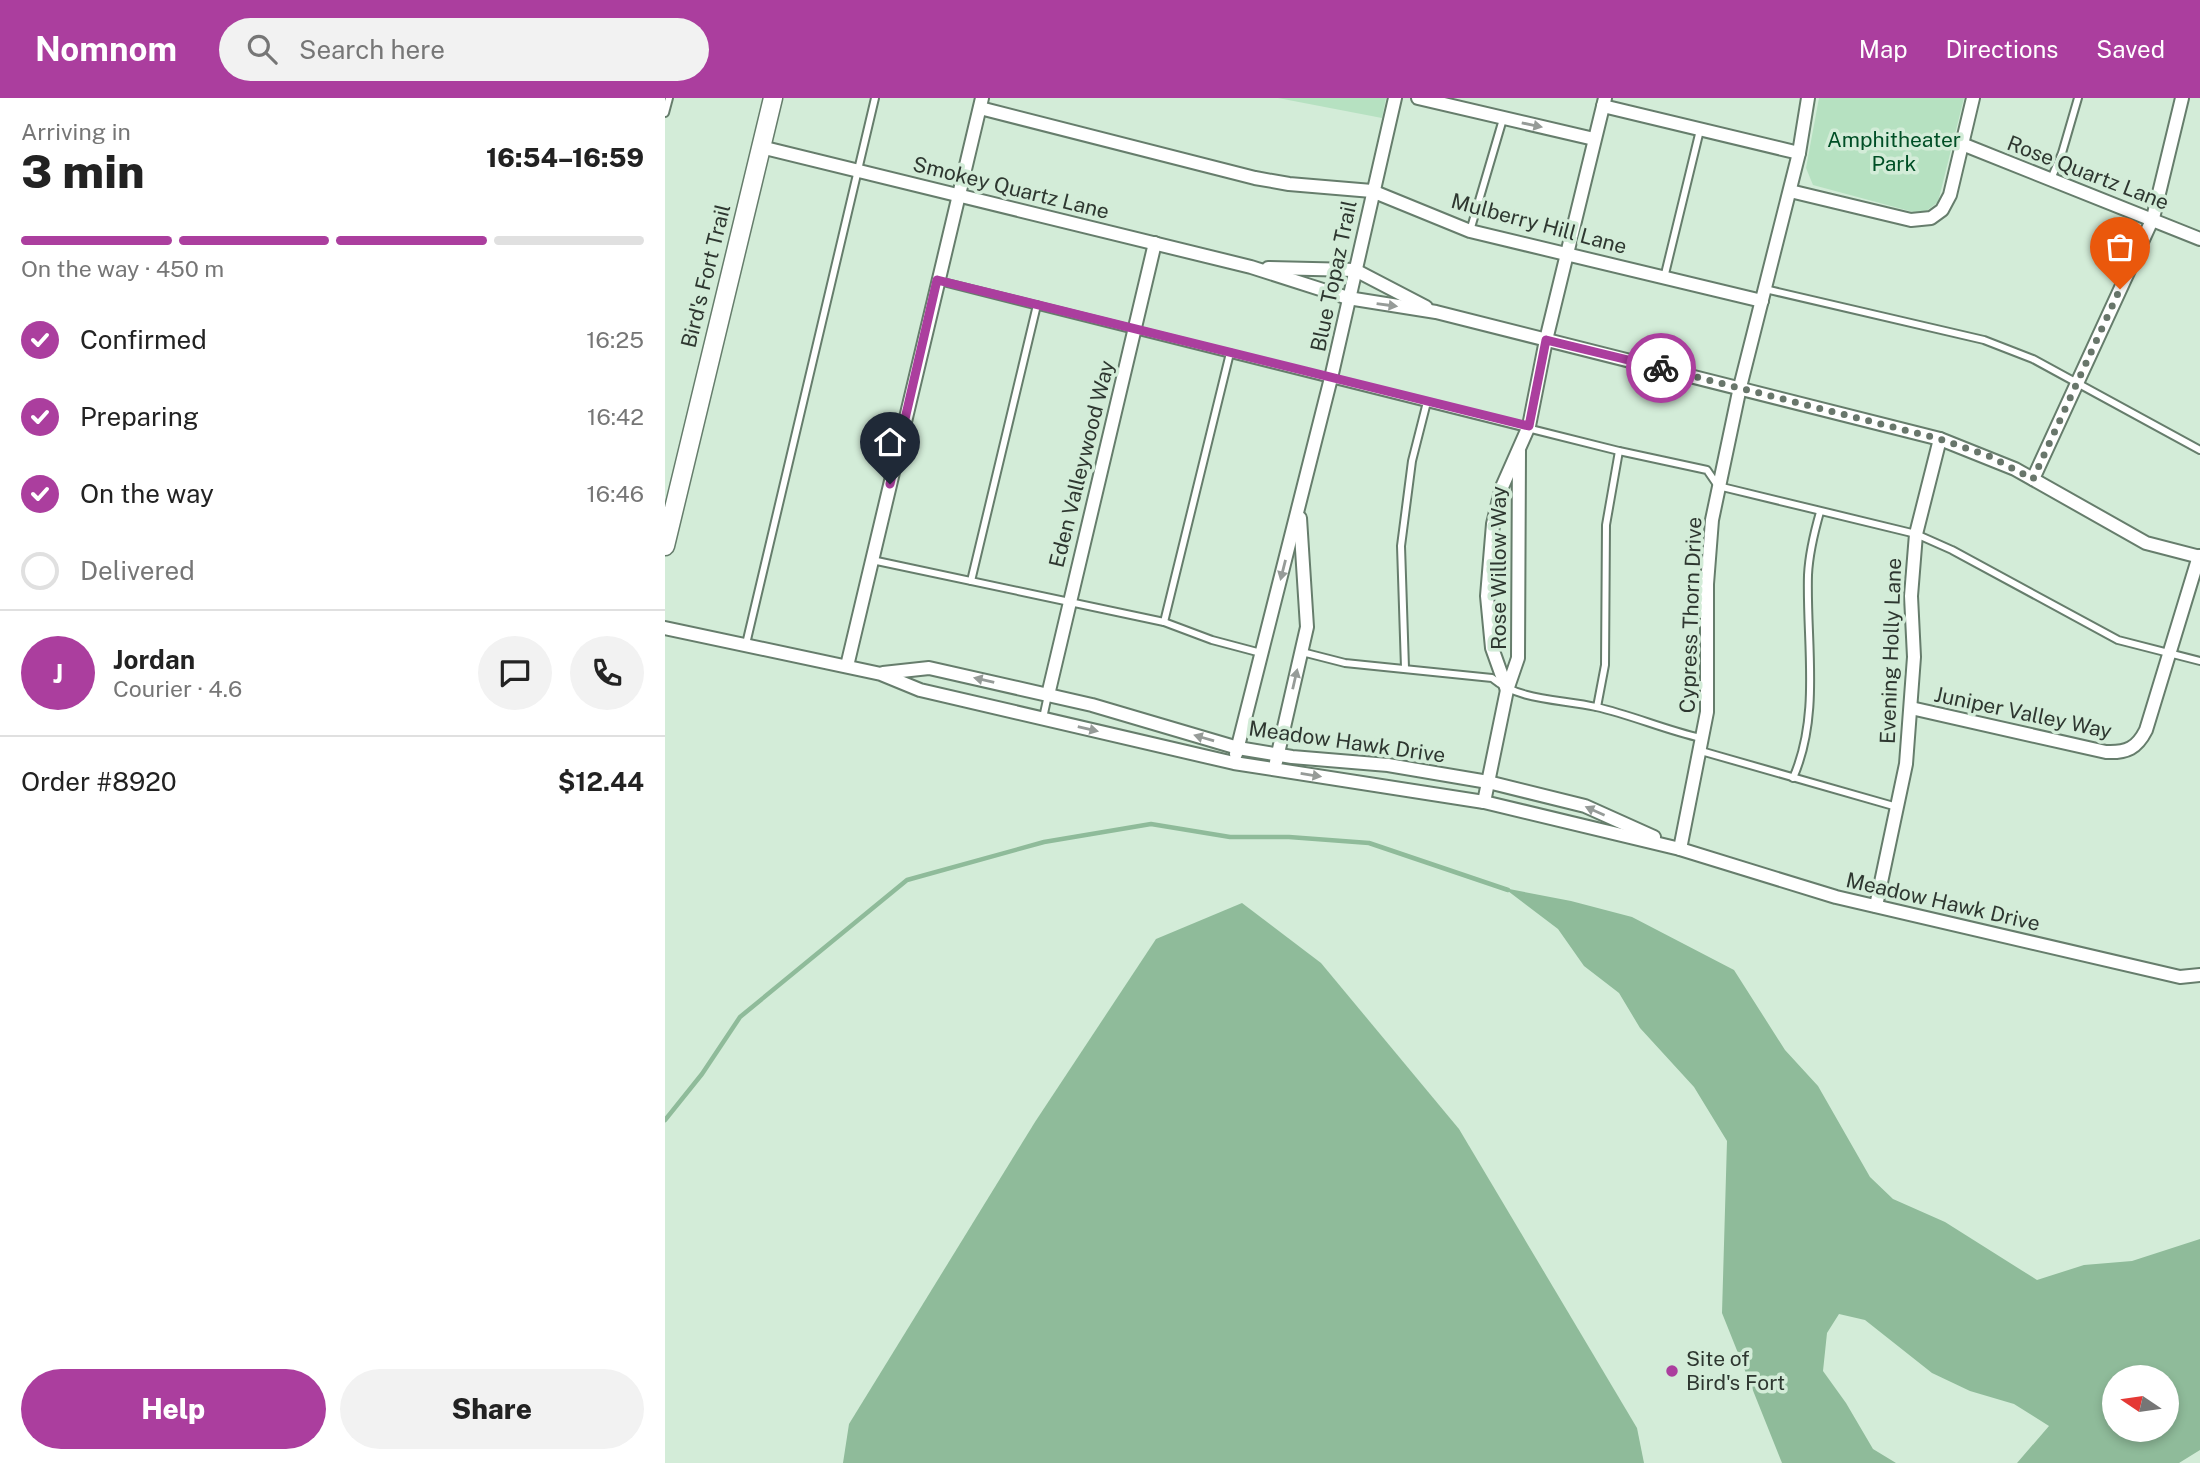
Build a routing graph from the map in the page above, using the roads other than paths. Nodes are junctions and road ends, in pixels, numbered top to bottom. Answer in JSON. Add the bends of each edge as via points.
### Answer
{"nodes":[{"id":1,"x":669,"y":98,"type":"edge"},
{"id":2,"x":773,"y":98,"type":"edge"},
{"id":3,"x":875,"y":98,"type":"edge"},
{"id":4,"x":1395,"y":98,"type":"edge"},
{"id":5,"x":1418,"y":98,"type":"edge"},
{"id":6,"x":1808,"y":98,"type":"edge"},
{"id":7,"x":1973,"y":98,"type":"edge"},
{"id":8,"x":2078,"y":98,"type":"edge"},
{"id":9,"x":2182,"y":98,"type":"edge"},
{"id":10,"x":1604,"y":102,"type":"edge"},
{"id":11,"x":981,"y":103,"type":"edge"},
{"id":12,"x":665,"y":113,"type":"edge"},
{"id":13,"x":1503,"y":119,"type":"junction"},
{"id":14,"x":1700,"y":130,"type":"junction"},
{"id":15,"x":1594,"y":139,"type":"junction"},
{"id":16,"x":1962,"y":144,"type":"junction"},
{"id":17,"x":761,"y":147,"type":"junction"},
{"id":18,"x":1799,"y":153,"type":"junction"},
{"id":19,"x":858,"y":171,"type":"junction"},
{"id":20,"x":2050,"y":181,"type":"junction"},
{"id":21,"x":1372,"y":191,"type":"junction"},
{"id":22,"x":1790,"y":191,"type":"junction"},
{"id":23,"x":957,"y":194,"type":"junction"},
{"id":24,"x":2153,"y":218,"type":"junction"},
{"id":25,"x":1470,"y":231,"type":"junction"},
{"id":26,"x":2200,"y":239,"type":"edge"},
{"id":27,"x":1155,"y":243,"type":"junction"},
{"id":28,"x":1568,"y":253,"type":"junction"},
{"id":29,"x":1251,"y":267,"type":"junction"},
{"id":30,"x":1355,"y":270,"type":"junction"},
{"id":31,"x":1664,"y":278,"type":"junction"},
{"id":32,"x":937,"y":280,"type":"junction"},
{"id":33,"x":1764,"y":295,"type":"junction"},
{"id":34,"x":1348,"y":298,"type":"junction"},
{"id":35,"x":1037,"y":305,"type":"junction"},
{"id":36,"x":1436,"y":312,"type":"junction"},
{"id":37,"x":1134,"y":329,"type":"junction"},
{"id":38,"x":1546,"y":340,"type":"junction"},
{"id":39,"x":1230,"y":353,"type":"junction"},
{"id":40,"x":1331,"y":378,"type":"junction"},
{"id":41,"x":2077,"y":385,"type":"junction"},
{"id":42,"x":1740,"y":387,"type":"junction"},
{"id":43,"x":1427,"y":402,"type":"junction"},
{"id":44,"x":1529,"y":426,"type":"junction"},
{"id":45,"x":1940,"y":439,"type":"junction"},
{"id":46,"x":1519,"y":444,"type":"junction"},
{"id":47,"x":2200,"y":450,"type":"edge"},
{"id":48,"x":1619,"y":451,"type":"junction"},
{"id":49,"x":2033,"y":479,"type":"junction"},
{"id":50,"x":1719,"y":486,"type":"junction"},
{"id":51,"x":1299,"y":503,"type":"junction"},
{"id":52,"x":1820,"y":512,"type":"junction"},
{"id":53,"x":1916,"y":534,"type":"junction"},
{"id":54,"x":665,"y":546,"type":"edge"},
{"id":55,"x":2199,"y":557,"type":"edge"},
{"id":56,"x":872,"y":560,"type":"junction"},
{"id":57,"x":971,"y":581,"type":"junction"},
{"id":58,"x":1069,"y":602,"type":"junction"},
{"id":59,"x":1164,"y":622,"type":"junction"},
{"id":60,"x":665,"y":628,"type":"edge"},
{"id":61,"x":746,"y":645,"type":"junction"},
{"id":62,"x":1301,"y":652,"type":"junction"},
{"id":63,"x":1262,"y":653,"type":"junction"},
{"id":64,"x":2169,"y":653,"type":"junction"},
{"id":65,"x":2200,"y":661,"type":"edge"},
{"id":66,"x":847,"y":667,"type":"junction"},
{"id":67,"x":1405,"y":668,"type":"junction"},
{"id":68,"x":881,"y":674,"type":"junction"},
{"id":69,"x":1507,"y":691,"type":"junction"},
{"id":70,"x":1048,"y":695,"type":"junction"},
{"id":71,"x":1597,"y":707,"type":"junction"},
{"id":72,"x":1911,"y":709,"type":"junction"},
{"id":73,"x":1043,"y":718,"type":"junction"},
{"id":74,"x":1702,"y":745,"type":"junction"},
{"id":75,"x":1238,"y":748,"type":"junction"},
{"id":76,"x":1277,"y":755,"type":"junction"},
{"id":77,"x":1234,"y":763,"type":"junction"},
{"id":78,"x":1275,"y":769,"type":"junction"},
{"id":79,"x":1793,"y":778,"type":"junction"},
{"id":80,"x":1488,"y":782,"type":"junction"},
{"id":81,"x":1484,"y":802,"type":"junction"},
{"id":82,"x":1898,"y":807,"type":"junction"},
{"id":83,"x":1680,"y":849,"type":"junction"},
{"id":84,"x":1876,"y":906,"type":"junction"},
{"id":85,"x":2200,"y":975,"type":"edge"}],
"edges":[{"from":1,"to":12,"type":"lane"},
{"from":2,"to":17,"type":"street","name":"Bird's Fort Trail"},
{"from":3,"to":19,"type":"lane"},
{"from":4,"to":21,"type":"street","name":"Blue Topaz Trail"},
{"from":5,"to":13,"type":"street"},
{"from":6,"to":18,"type":"street","name":"Cypress Thorn Drive"},
{"from":7,"to":16,"type":"street"},
{"from":8,"to":20,"type":"lane"},
{"from":9,"to":24,"type":"street"},
{"from":10,"to":14,"type":"street"},
{"from":10,"to":15,"type":"street","name":"Rose Willow Way"},
{"from":11,"to":21,"type":"street","name":"Mulberry Hill Lane","via":[[1255,178]]},
{"from":11,"to":23,"type":"street"},
{"from":13,"to":15,"type":"street","one_way":true},
{"from":13,"to":25,"type":"lane"},
{"from":14,"to":18,"type":"street"},
{"from":14,"to":31,"type":"lane"},
{"from":15,"to":28,"type":"street","name":"Rose Willow Way"},
{"from":16,"to":20,"type":"street","name":"Rose Quartz Lane"},
{"from":16,"to":22,"type":"street","via":[[1950,195],[1931,218],[1911,220]]},
{"from":17,"to":19,"type":"street","name":"Smokey Quartz Lane"},
{"from":17,"to":54,"type":"street","name":"Bird's Fort Trail"},
{"from":18,"to":22,"type":"street","name":"Cypress Thorn Drive"},
{"from":19,"to":23,"type":"street","name":"Smokey Quartz Lane"},
{"from":19,"to":61,"type":"lane"},
{"from":20,"to":24,"type":"street","name":"Rose Quartz Lane"},
{"from":21,"to":25,"type":"street","name":"Mulberry Hill Lane"},
{"from":21,"to":30,"type":"street","name":"Blue Topaz Trail"},
{"from":22,"to":33,"type":"street","name":"Cypress Thorn Drive"},
{"from":23,"to":27,"type":"street","name":"Smokey Quartz Lane"},
{"from":23,"to":32,"type":"street"},
{"from":24,"to":26,"type":"street","name":"Rose Quartz Lane"},
{"from":24,"to":41,"type":"street"},
{"from":25,"to":28,"type":"street","name":"Mulberry Hill Lane"},
{"from":27,"to":29,"type":"street","name":"Smokey Quartz Lane"},
{"from":27,"to":37,"type":"street","name":"Eden Valleywood Way"},
{"from":28,"to":31,"type":"street","name":"Mulberry Hill Lane"},
{"from":28,"to":38,"type":"street","name":"Rose Willow Way"},
{"from":29,"to":30,"type":"street","name":"Smokey Quartz Lane"},
{"from":29,"to":34,"type":"street","name":"Smokey Quartz Lane"},
{"from":30,"to":34,"type":"street","name":"Blue Topaz Trail"},
{"from":30,"to":36,"type":"street","name":"Smokey Quartz Lane"},
{"from":31,"to":33,"type":"street","name":"Mulberry Hill Lane"},
{"from":32,"to":35,"type":"lane"},
{"from":32,"to":56,"type":"street"},
{"from":33,"to":41,"type":"lane","via":[[1984,340],[2033,359]]},
{"from":33,"to":42,"type":"street","name":"Cypress Thorn Drive"},
{"from":34,"to":36,"type":"street","name":"Smokey Quartz Lane","one_way":true},
{"from":34,"to":40,"type":"street","name":"Blue Topaz Trail"},
{"from":35,"to":37,"type":"lane"},
{"from":35,"to":57,"type":"lane"},
{"from":36,"to":38,"type":"street","name":"Smokey Quartz Lane"},
{"from":37,"to":39,"type":"lane"},
{"from":37,"to":58,"type":"street","name":"Eden Valleywood Way"},
{"from":38,"to":42,"type":"street","name":"Smokey Quartz Lane"},
{"from":38,"to":44,"type":"street","name":"Rose Willow Way"},
{"from":39,"to":40,"type":"lane"},
{"from":39,"to":59,"type":"lane"},
{"from":40,"to":43,"type":"lane"},
{"from":40,"to":51,"type":"street","name":"Blue Topaz Trail"},
{"from":41,"to":47,"type":"lane"},
{"from":41,"to":49,"type":"street"},
{"from":42,"to":45,"type":"street","name":"Smokey Quartz Lane"},
{"from":42,"to":50,"type":"street","name":"Cypress Thorn Drive"},
{"from":43,"to":44,"type":"lane"},
{"from":43,"to":67,"type":"lane","via":[[1412,461],[1402,536]]},
{"from":44,"to":46,"type":"street","name":"Rose Willow Way"},
{"from":44,"to":48,"type":"lane"},
{"from":45,"to":49,"type":"street","name":"Smokey Quartz Lane","via":[[1989,456]]},
{"from":45,"to":53,"type":"street","name":"Evening Holly Lane"},
{"from":46,"to":69,"type":"street","name":"Rose Willow Way","via":[[1518,658]]},
{"from":46,"to":69,"type":"street","name":"Rose Willow Way","via":[[1493,524],[1487,596],[1492,648]]},
{"from":48,"to":50,"type":"lane","via":[[1707,470]]},
{"from":48,"to":71,"type":"lane","via":[[1606,525],[1605,665]]},
{"from":49,"to":55,"type":"street","name":"Smokey Quartz Lane","via":[[2145,543]]},
{"from":50,"to":52,"type":"lane"},
{"from":50,"to":74,"type":"street","name":"Cypress Thorn Drive","via":[[1707,584],[1709,680]]},
{"from":51,"to":62,"type":"street","name":"Blue Topaz Trail","via":[[1307,627]]},
{"from":51,"to":63,"type":"street","name":"Blue Topaz Trail","one_way":true},
{"from":52,"to":53,"type":"lane"},
{"from":52,"to":79,"type":"lane","via":[[1808,572],[1808,729]]},
{"from":53,"to":64,"type":"lane","via":[[2118,640]]},
{"from":53,"to":72,"type":"street","name":"Evening Holly Lane"},
{"from":55,"to":64,"type":"street","name":"Juniper Valley Way"},
{"from":56,"to":57,"type":"lane"},
{"from":56,"to":66,"type":"street"},
{"from":57,"to":58,"type":"lane"},
{"from":58,"to":59,"type":"lane"},
{"from":58,"to":70,"type":"street","name":"Eden Valleywood Way"},
{"from":59,"to":63,"type":"lane"},
{"from":60,"to":61,"type":"street","name":"Meadow Hawk Drive"},
{"from":61,"to":66,"type":"street","name":"Meadow Hawk Drive"},
{"from":62,"to":67,"type":"lane","via":[[1345,663]]},
{"from":76,"to":62,"type":"street","name":"Blue Topaz Trail","one_way":true},
{"from":63,"to":75,"type":"street","name":"Blue Topaz Trail"},
{"from":64,"to":65,"type":"lane"},
{"from":64,"to":72,"type":"street","name":"Juniper Valley Way","via":[[2146,730],[2129,750],[2106,752]]},
{"from":66,"to":68,"type":"street","name":"Meadow Hawk Drive"},
{"from":67,"to":69,"type":"lane","via":[[1492,678]]},
{"from":70,"to":68,"type":"street","name":"Meadow Hawk Drive","one_way":true,"via":[[929,668]]},
{"from":68,"to":73,"type":"street","name":"Meadow Hawk Drive","via":[[921,690]]},
{"from":69,"to":71,"type":"lane"},
{"from":69,"to":80,"type":"street","name":"Rose Willow Way"},
{"from":70,"to":73,"type":"lane"},
{"from":75,"to":70,"type":"street","name":"Meadow Hawk Drive","one_way":true},
{"from":71,"to":74,"type":"lane"},
{"from":72,"to":82,"type":"street","name":"Evening Holly Lane"},
{"from":73,"to":77,"type":"street","name":"Meadow Hawk Drive","one_way":true},
{"from":74,"to":79,"type":"lane"},
{"from":74,"to":83,"type":"street","name":"Cypress Thorn Drive"},
{"from":75,"to":76,"type":"street","name":"Meadow Hawk Drive"},
{"from":75,"to":77,"type":"street","name":"Blue Topaz Trail"},
{"from":76,"to":78,"type":"street","name":"Blue Topaz Trail"},
{"from":76,"to":80,"type":"street","name":"Meadow Hawk Drive","via":[[1388,765]]},
{"from":77,"to":78,"type":"street","name":"Meadow Hawk Drive"},
{"from":78,"to":81,"type":"street","name":"Meadow Hawk Drive","one_way":true},
{"from":79,"to":82,"type":"lane"},
{"from":80,"to":81,"type":"street","name":"Rose Willow Way"},
{"from":83,"to":80,"type":"street","name":"Meadow Hawk Drive","one_way":true,"via":[[1585,806]]},
{"from":81,"to":83,"type":"street","name":"Meadow Hawk Drive"},
{"from":82,"to":84,"type":"street","name":"Evening Holly Lane"},
{"from":83,"to":84,"type":"street","name":"Meadow Hawk Drive"},
{"from":84,"to":85,"type":"street","name":"Meadow Hawk Drive","via":[[2180,977]]}]}
